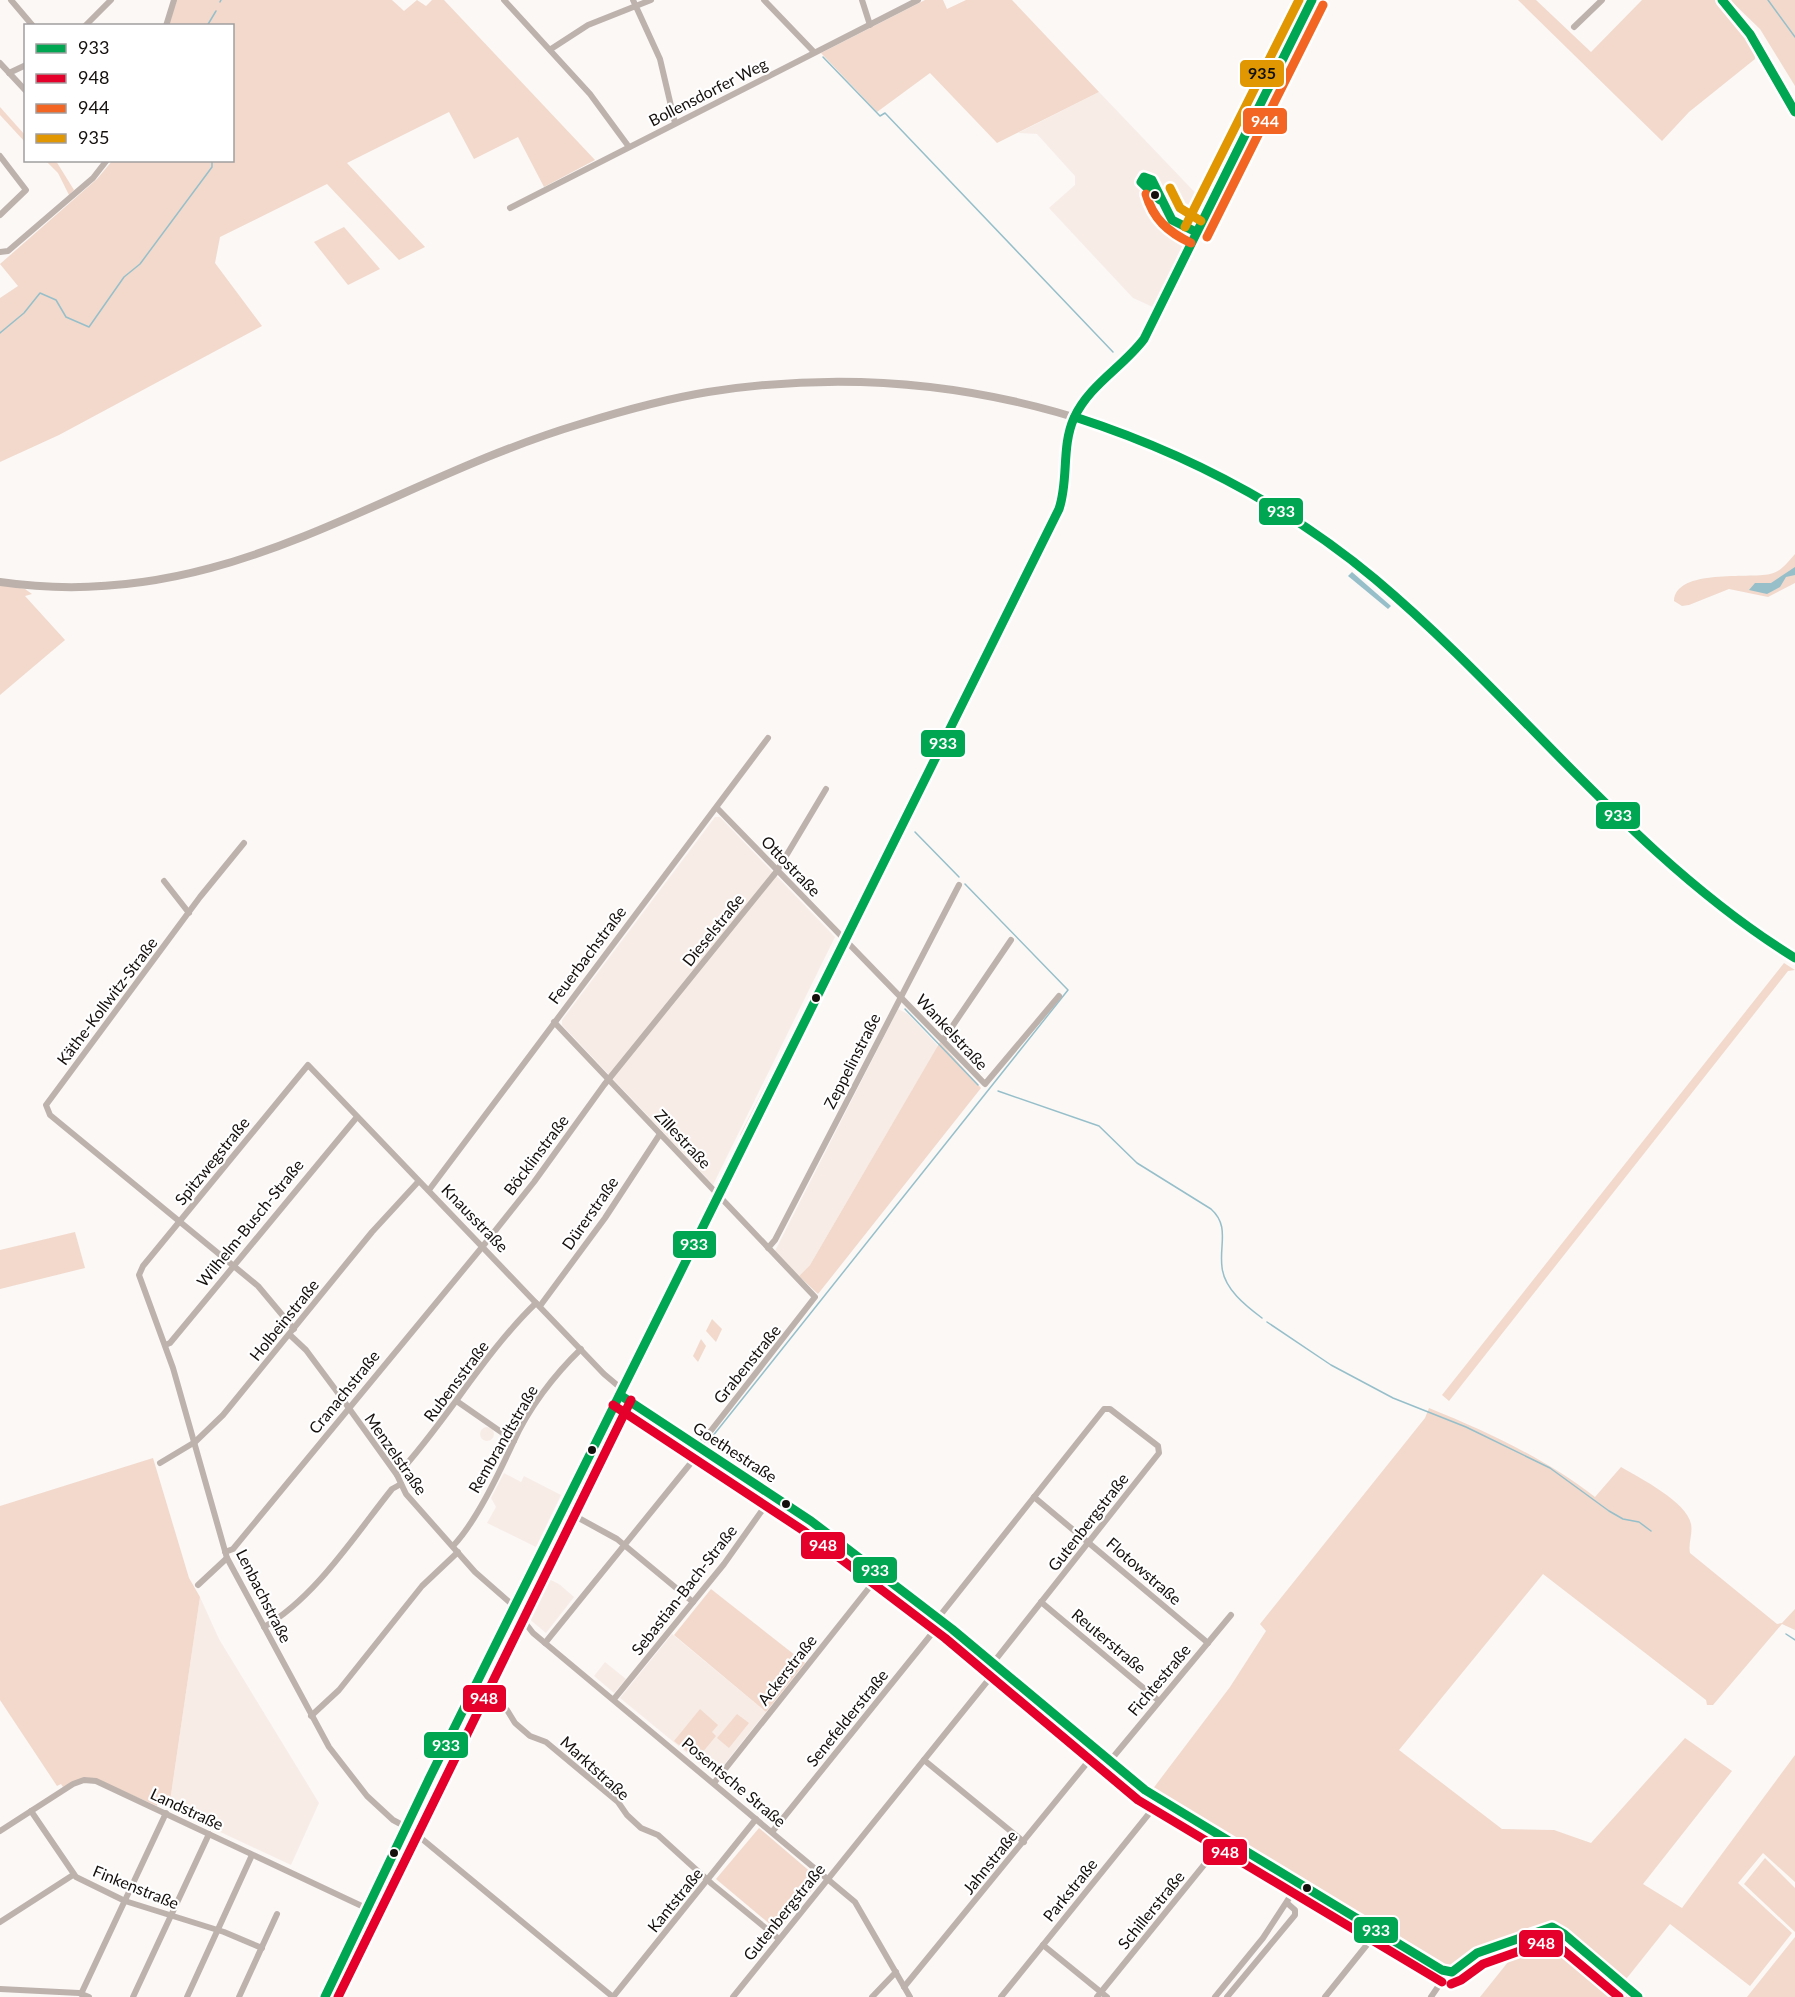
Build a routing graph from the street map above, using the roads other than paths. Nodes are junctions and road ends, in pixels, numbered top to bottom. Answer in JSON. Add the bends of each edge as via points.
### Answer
{"nodes":[{"id":1,"x":11,"y":0,"type":"edge"},
{"id":2,"x":111,"y":0,"type":"edge"},
{"id":3,"x":174,"y":0,"type":"edge"},
{"id":4,"x":504,"y":0,"type":"edge"},
{"id":5,"x":651,"y":0,"type":"edge"},
{"id":6,"x":764,"y":0,"type":"edge"},
{"id":7,"x":862,"y":0,"type":"edge"},
{"id":8,"x":918,"y":0,"type":"edge"},
{"id":9,"x":1312,"y":0,"type":"edge"},
{"id":10,"x":1722,"y":0,"type":"edge"},
{"id":11,"x":1599,"y":1,"type":"edge"},
{"id":12,"x":634,"y":2,"type":"edge"},
{"id":13,"x":31,"y":24,"type":"edge"},
{"id":14,"x":87,"y":24,"type":"edge"},
{"id":15,"x":167,"y":24,"type":"edge"},
{"id":16,"x":870,"y":25,"type":"junction"},
{"id":17,"x":1574,"y":27,"type":"dead end"},
{"id":18,"x":550,"y":50,"type":"junction"},
{"id":19,"x":814,"y":52,"type":"junction"},
{"id":20,"x":0,"y":63,"type":"edge"},
{"id":21,"x":24,"y":66,"type":"edge"},
{"id":22,"x":9,"y":73,"type":"junction"},
{"id":23,"x":24,"y":89,"type":"edge"},
{"id":24,"x":1795,"y":112,"type":"edge"},
{"id":25,"x":675,"y":123,"type":"junction"},
{"id":26,"x":629,"y":147,"type":"junction"},
{"id":27,"x":0,"y":156,"type":"edge"},
{"id":28,"x":105,"y":162,"type":"edge"},
{"id":29,"x":510,"y":208,"type":"dead end"},
{"id":30,"x":0,"y":215,"type":"edge"},
{"id":31,"x":1,"y":252,"type":"edge"},
{"id":32,"x":1075,"y":417,"type":"junction"},
{"id":33,"x":0,"y":582,"type":"edge"},
{"id":34,"x":768,"y":738,"type":"dead end"},
{"id":35,"x":826,"y":789,"type":"dead end"},
{"id":36,"x":717,"y":808,"type":"junction"},
{"id":37,"x":244,"y":843,"type":"dead end"},
{"id":38,"x":777,"y":871,"type":"junction"},
{"id":39,"x":164,"y":880,"type":"dead end"},
{"id":40,"x":959,"y":885,"type":"dead end"},
{"id":41,"x":189,"y":913,"type":"junction"},
{"id":42,"x":1011,"y":940,"type":"dead end"},
{"id":43,"x":846,"y":941,"type":"junction"},
{"id":44,"x":1795,"y":958,"type":"edge"},
{"id":45,"x":1059,"y":996,"type":"dead end"},
{"id":46,"x":900,"y":997,"type":"junction"},
{"id":47,"x":554,"y":1022,"type":"junction"},
{"id":48,"x":943,"y":1040,"type":"junction"},
{"id":49,"x":308,"y":1065,"type":"joint"},
{"id":50,"x":609,"y":1079,"type":"junction"},
{"id":51,"x":46,"y":1106,"type":"joint"},
{"id":52,"x":357,"y":1117,"type":"junction"},
{"id":53,"x":660,"y":1134,"type":"junction"},
{"id":54,"x":418,"y":1182,"type":"junction"},
{"id":55,"x":429,"y":1190,"type":"junction"},
{"id":56,"x":719,"y":1197,"type":"junction"},
{"id":57,"x":180,"y":1222,"type":"junction"},
{"id":58,"x":483,"y":1246,"type":"junction"},
{"id":59,"x":768,"y":1248,"type":"junction"},
{"id":60,"x":233,"y":1266,"type":"junction"},
{"id":61,"x":139,"y":1275,"type":"joint"},
{"id":62,"x":816,"y":1300,"type":"joint"},
{"id":63,"x":538,"y":1304,"type":"junction"},
{"id":64,"x":292,"y":1332,"type":"junction"},
{"id":65,"x":165,"y":1345,"type":"junction"},
{"id":66,"x":580,"y":1349,"type":"junction"},
{"id":67,"x":622,"y":1392,"type":"junction"},
{"id":68,"x":458,"y":1402,"type":"junction"},
{"id":69,"x":348,"y":1408,"type":"junction"},
{"id":70,"x":1107,"y":1408,"type":"joint"},
{"id":71,"x":514,"y":1441,"type":"junction"},
{"id":72,"x":195,"y":1442,"type":"junction"},
{"id":73,"x":701,"y":1447,"type":"junction"},
{"id":74,"x":160,"y":1463,"type":"dead end"},
{"id":75,"x":397,"y":1474,"type":"junction"},
{"id":76,"x":401,"y":1484,"type":"junction"},
{"id":77,"x":773,"y":1495,"type":"junction"},
{"id":78,"x":1034,"y":1497,"type":"junction"},
{"id":79,"x":564,"y":1510,"type":"junction"},
{"id":80,"x":1089,"y":1542,"type":"junction"},
{"id":81,"x":624,"y":1545,"type":"junction"},
{"id":82,"x":455,"y":1549,"type":"junction"},
{"id":83,"x":226,"y":1555,"type":"junction"},
{"id":84,"x":880,"y":1574,"type":"junction"},
{"id":85,"x":198,"y":1586,"type":"dead end"},
{"id":86,"x":693,"y":1602,"type":"junction"},
{"id":87,"x":1041,"y":1602,"type":"junction"},
{"id":88,"x":514,"y":1609,"type":"junction"},
{"id":89,"x":1231,"y":1615,"type":"dead end"},
{"id":90,"x":940,"y":1620,"type":"junction"},
{"id":91,"x":264,"y":1627,"type":"junction"},
{"id":92,"x":546,"y":1643,"type":"junction"},
{"id":93,"x":1208,"y":1643,"type":"junction"},
{"id":94,"x":995,"y":1666,"type":"junction"},
{"id":95,"x":477,"y":1686,"type":"junction"},
{"id":96,"x":614,"y":1700,"type":"junction"},
{"id":97,"x":1159,"y":1701,"type":"junction"},
{"id":98,"x":311,"y":1716,"type":"junction"},
{"id":99,"x":1096,"y":1752,"type":"junction"},
{"id":100,"x":924,"y":1760,"type":"junction"},
{"id":101,"x":1109,"y":1762,"type":"junction"},
{"id":102,"x":714,"y":1783,"type":"junction"},
{"id":103,"x":1160,"y":1800,"type":"junction"},
{"id":104,"x":31,"y":1811,"type":"junction"},
{"id":105,"x":166,"y":1813,"type":"junction"},
{"id":106,"x":756,"y":1819,"type":"junction"},
{"id":107,"x":406,"y":1827,"type":"junction"},
{"id":108,"x":0,"y":1831,"type":"edge"},
{"id":109,"x":772,"y":1832,"type":"junction"},
{"id":110,"x":209,"y":1834,"type":"junction"},
{"id":111,"x":1225,"y":1839,"type":"junction"},
{"id":112,"x":1024,"y":1842,"type":"junction"},
{"id":113,"x":252,"y":1855,"type":"junction"},
{"id":114,"x":73,"y":1875,"type":"junction"},
{"id":115,"x":828,"y":1879,"type":"junction"},
{"id":116,"x":708,"y":1881,"type":"junction"},
{"id":117,"x":1299,"y":1883,"type":"junction"},
{"id":118,"x":125,"y":1901,"type":"junction"},
{"id":119,"x":1287,"y":1903,"type":"junction"},
{"id":120,"x":366,"y":1908,"type":"junction"},
{"id":121,"x":277,"y":1914,"type":"dead end"},
{"id":122,"x":170,"y":1916,"type":"junction"},
{"id":123,"x":0,"y":1922,"type":"edge"},
{"id":124,"x":218,"y":1931,"type":"junction"},
{"id":125,"x":1378,"y":1931,"type":"junction"},
{"id":126,"x":779,"y":1939,"type":"junction"},
{"id":127,"x":1043,"y":1945,"type":"junction"},
{"id":128,"x":262,"y":1948,"type":"junction"},
{"id":129,"x":896,"y":1972,"type":"junction"},
{"id":130,"x":1448,"y":1972,"type":"junction"},
{"id":131,"x":904,"y":1988,"type":"junction"},
{"id":132,"x":0,"y":1989,"type":"edge"},
{"id":133,"x":81,"y":1994,"type":"junction"},
{"id":134,"x":1099,"y":1994,"type":"edge"},
{"id":135,"x":89,"y":1997,"type":"edge"},
{"id":136,"x":133,"y":1997,"type":"edge"},
{"id":137,"x":187,"y":1997,"type":"edge"},
{"id":138,"x":239,"y":1997,"type":"edge"},
{"id":139,"x":326,"y":1997,"type":"edge"},
{"id":140,"x":613,"y":1997,"type":"edge"},
{"id":141,"x":734,"y":1997,"type":"edge"},
{"id":142,"x":872,"y":1997,"type":"edge"},
{"id":143,"x":910,"y":1997,"type":"edge"},
{"id":144,"x":1001,"y":1997,"type":"edge"},
{"id":145,"x":1107,"y":1997,"type":"edge"},
{"id":146,"x":1215,"y":1997,"type":"edge"},
{"id":147,"x":1227,"y":1997,"type":"edge"},
{"id":148,"x":1325,"y":1997,"type":"edge"},
{"id":149,"x":1431,"y":1997,"type":"edge"},
{"id":150,"x":1638,"y":1997,"type":"edge"}],
"edges":[{"from":1,"to":13,"type":"street"},
{"from":2,"to":14,"type":"street"},
{"from":3,"to":15,"type":"street"},
{"from":4,"to":18,"type":"street"},
{"from":5,"to":12,"type":"street"},
{"from":6,"to":19,"type":"street"},
{"from":7,"to":16,"type":"street"},
{"from":8,"to":16,"type":"street","name":"Bollensdorfer Weg"},
{"from":9,"to":32,"type":"main road","via":[[1144,339],[1129,360],[1089,391]]},
{"from":10,"to":24,"type":"main road","via":[[1750,34]]},
{"from":11,"to":17,"type":"street"},
{"from":12,"to":18,"type":"street"},
{"from":12,"to":25,"type":"street","via":[[660,59]]},
{"from":16,"to":19,"type":"street","name":"Bollensdorfer Weg"},
{"from":18,"to":26,"type":"street","via":[[609,117]]},
{"from":19,"to":25,"type":"street","name":"Bollensdorfer Weg"},
{"from":20,"to":22,"type":"street"},
{"from":21,"to":22,"type":"street"},
{"from":22,"to":23,"type":"street"},
{"from":25,"to":26,"type":"street","name":"Bollensdorfer Weg"},
{"from":26,"to":29,"type":"street","name":"Bollensdorfer Weg"},
{"from":27,"to":30,"type":"street","via":[[26,188]]},
{"from":28,"to":31,"type":"street","via":[[93,178],[8,251]]},
{"from":32,"to":33,"type":"main road","via":[[958,391],[878,384],[771,385],[707,392],[559,430],[326,529],[198,572],[104,587],[43,588]]},
{"from":32,"to":43,"type":"main road","via":[[1067,436],[1066,487],[1059,509]]},
{"from":32,"to":44,"type":"main road","via":[[1183,457],[1257,495],[1342,553],[1426,624],[1656,851],[1716,902]]},
{"from":34,"to":36,"type":"street","name":"Feuerbachstraße"},
{"from":35,"to":38,"type":"street","name":"Dieselstraße"},
{"from":36,"to":38,"type":"street","name":"Ottostraße"},
{"from":36,"to":47,"type":"street","name":"Feuerbachstraße"},
{"from":37,"to":41,"type":"street","name":"Käthe-Kollwitz-Straße"},
{"from":38,"to":43,"type":"street","name":"Ottostraße"},
{"from":38,"to":50,"type":"street","name":"Dieselstraße"},
{"from":39,"to":41,"type":"street"},
{"from":40,"to":46,"type":"street","name":"Zeppelinstraße"},
{"from":41,"to":51,"type":"street","name":"Käthe-Kollwitz-Straße"},
{"from":42,"to":48,"type":"street"},
{"from":43,"to":46,"type":"street","name":"Wankelstraße"},
{"from":43,"to":56,"type":"main road"},
{"from":45,"to":48,"type":"street","name":"Wankelstraße","via":[[984,1084]]},
{"from":46,"to":48,"type":"street","name":"Wankelstraße"},
{"from":46,"to":59,"type":"street","name":"Zeppelinstraße"},
{"from":47,"to":50,"type":"street","name":"Zillestraße"},
{"from":47,"to":55,"type":"street","name":"Feuerbachstraße"},
{"from":49,"to":52,"type":"street","name":"Knausstraße"},
{"from":49,"to":57,"type":"street","name":"Spitzwegstraße"},
{"from":50,"to":53,"type":"street","name":"Zillestraße"},
{"from":50,"to":58,"type":"street","name":"Böcklinstraße"},
{"from":51,"to":57,"type":"street","name":"Menzelstraße","via":[[50,1115]]},
{"from":52,"to":54,"type":"street","name":"Knausstraße"},
{"from":52,"to":60,"type":"street","name":"Wilhelm-Busch-Straße"},
{"from":53,"to":56,"type":"street","name":"Zillestraße"},
{"from":53,"to":63,"type":"street","name":"Dürerstraße","via":[[605,1218]]},
{"from":54,"to":55,"type":"street","name":"Knausstraße"},
{"from":54,"to":64,"type":"street","name":"Holbeinstraße"},
{"from":55,"to":58,"type":"street","name":"Knausstraße"},
{"from":56,"to":59,"type":"street","name":"Zillestraße"},
{"from":56,"to":67,"type":"main road"},
{"from":57,"to":60,"type":"street","name":"Menzelstraße"},
{"from":57,"to":61,"type":"street","name":"Spitzwegstraße"},
{"from":58,"to":63,"type":"street","name":"Knausstraße"},
{"from":58,"to":69,"type":"street","name":"Cranachstraße"},
{"from":59,"to":62,"type":"street","name":"Zillestraße"},
{"from":60,"to":64,"type":"street","name":"Menzelstraße","via":[[263,1291]]},
{"from":60,"to":65,"type":"street","name":"Wilhelm-Busch-Straße"},
{"from":61,"to":65,"type":"street","name":"Lenbachstraße"},
{"from":62,"to":73,"type":"street","name":"Grabenstraße"},
{"from":63,"to":66,"type":"street","name":"Knausstraße"},
{"from":63,"to":68,"type":"street","name":"Rubensstraße","via":[[510,1331]]},
{"from":64,"to":69,"type":"street","name":"Menzelstraße"},
{"from":64,"to":72,"type":"street","name":"Holbeinstraße","via":[[223,1415]]},
{"from":65,"to":72,"type":"street","name":"Lenbachstraße"},
{"from":66,"to":67,"type":"street","name":"Knausstraße"},
{"from":66,"to":71,"type":"street","name":"Rembrandtstraße","via":[[541,1397]]},
{"from":67,"to":73,"type":"main road","name":"Goethestraße"},
{"from":67,"to":79,"type":"main road"},
{"from":68,"to":71,"type":"street"},
{"from":68,"to":75,"type":"street","name":"Rubensstraße"},
{"from":69,"to":75,"type":"street","name":"Menzelstraße"},
{"from":69,"to":83,"type":"street","name":"Cranachstraße"},
{"from":70,"to":78,"type":"street","name":"Senefelderstraße"},
{"from":70,"to":80,"type":"street","name":"Gutenbergstraße","via":[[1160,1450]]},
{"from":71,"to":82,"type":"street","name":"Rembrandtstraße"},
{"from":72,"to":74,"type":"street","name":"Holbeinstraße"},
{"from":72,"to":83,"type":"street","name":"Lenbachstraße"},
{"from":73,"to":77,"type":"main road","name":"Goethestraße"},
{"from":73,"to":81,"type":"street","name":"Grabenstraße"},
{"from":75,"to":76,"type":"street","name":"Menzelstraße"},
{"from":76,"to":82,"type":"street","name":"Menzelstraße"},
{"from":76,"to":91,"type":"street","via":[[392,1489],[304,1597]]},
{"from":77,"to":84,"type":"main road","name":"Goethestraße"},
{"from":77,"to":86,"type":"street","name":"Sebastian-Bach-Straße"},
{"from":78,"to":80,"type":"street","name":"Flotowstraße"},
{"from":78,"to":90,"type":"street","name":"Senefelderstraße"},
{"from":79,"to":81,"type":"street"},
{"from":79,"to":88,"type":"main road"},
{"from":80,"to":87,"type":"street","name":"Gutenbergstraße"},
{"from":80,"to":93,"type":"street","name":"Flotowstraße"},
{"from":81,"to":86,"type":"street"},
{"from":81,"to":92,"type":"street","name":"Grabenstraße"},
{"from":82,"to":88,"type":"street","name":"Menzelstraße"},
{"from":82,"to":98,"type":"street","name":"Rembrandtstraße","via":[[339,1690]]},
{"from":83,"to":85,"type":"street","name":"Cranachstraße"},
{"from":83,"to":91,"type":"street","name":"Lenbachstraße"},
{"from":84,"to":90,"type":"main road","name":"Goethestraße"},
{"from":84,"to":102,"type":"street","name":"Ackerstraße"},
{"from":86,"to":96,"type":"street","name":"Sebastian-Bach-Straße"},
{"from":87,"to":94,"type":"street","name":"Gutenbergstraße"},
{"from":87,"to":97,"type":"street","name":"Reuterstraße"},
{"from":88,"to":92,"type":"street","name":"Posentsche Straße"},
{"from":88,"to":95,"type":"main road"},
{"from":89,"to":93,"type":"street","name":"Fichtestraße"},
{"from":90,"to":94,"type":"main road","name":"Goethestraße"},
{"from":90,"to":109,"type":"street","name":"Senefelderstraße"},
{"from":91,"to":98,"type":"street","name":"Lenbachstraße"},
{"from":92,"to":96,"type":"street","name":"Posentsche Straße"},
{"from":93,"to":97,"type":"street","name":"Fichtestraße"},
{"from":94,"to":99,"type":"main road","name":"Goethestraße"},
{"from":94,"to":100,"type":"street","name":"Gutenbergstraße"},
{"from":95,"to":107,"type":"main road"},
{"from":95,"to":116,"type":"street","name":"Marktstraße","via":[[507,1710],[515,1723],[546,1742],[618,1802],[641,1828],[658,1835]]},
{"from":96,"to":102,"type":"street","name":"Posentsche Straße"},
{"from":97,"to":101,"type":"street","name":"Fichtestraße"},
{"from":98,"to":107,"type":"street","name":"Lenbachstraße","via":[[354,1781],[381,1810]]},
{"from":99,"to":101,"type":"main road","name":"Goethestraße"},
{"from":99,"to":112,"type":"street","name":"Jahnstraße"},
{"from":100,"to":112,"type":"street"},
{"from":100,"to":115,"type":"street","name":"Gutenbergstraße"},
{"from":101,"to":103,"type":"main road","name":"Goethestraße"},
{"from":102,"to":106,"type":"street","name":"Posentsche Straße"},
{"from":103,"to":111,"type":"main road","name":"Goethestraße"},
{"from":103,"to":127,"type":"street","name":"Parkstraße"},
{"from":104,"to":105,"type":"street","name":"Landstraße","via":[[73,1784],[90,1780]]},
{"from":104,"to":108,"type":"street","name":"Landstraße"},
{"from":104,"to":114,"type":"street","name":"Finkenstraße"},
{"from":105,"to":110,"type":"street","name":"Landstraße"},
{"from":105,"to":118,"type":"street"},
{"from":106,"to":109,"type":"street","name":"Posentsche Straße"},
{"from":106,"to":116,"type":"street","name":"Kantstraße"},
{"from":107,"to":120,"type":"main road"},
{"from":107,"to":140,"type":"street","name":"Lenbachstraße"},
{"from":109,"to":115,"type":"street","name":"Posentsche Straße"},
{"from":110,"to":113,"type":"street","name":"Landstraße"},
{"from":110,"to":122,"type":"street"},
{"from":111,"to":117,"type":"main road","name":"Goethestraße"},
{"from":111,"to":134,"type":"street","name":"Schillerstraße"},
{"from":112,"to":131,"type":"street","name":"Jahnstraße"},
{"from":113,"to":120,"type":"street","name":"Landstraße"},
{"from":113,"to":124,"type":"street"},
{"from":114,"to":118,"type":"street","name":"Finkenstraße"},
{"from":114,"to":123,"type":"street"},
{"from":115,"to":126,"type":"street","name":"Gutenbergstraße"},
{"from":115,"to":129,"type":"street","name":"Posentsche Straße","via":[[855,1902]]},
{"from":116,"to":126,"type":"street","name":"Marktstraße"},
{"from":116,"to":140,"type":"street","name":"Kantstraße"},
{"from":117,"to":119,"type":"street"},
{"from":117,"to":125,"type":"main road","name":"Goethestraße"},
{"from":118,"to":122,"type":"street","name":"Finkenstraße"},
{"from":118,"to":133,"type":"street"},
{"from":119,"to":146,"type":"street"},
{"from":119,"to":147,"type":"street","via":[[1295,1915]]},
{"from":120,"to":139,"type":"main road"},
{"from":121,"to":128,"type":"street"},
{"from":122,"to":124,"type":"street","name":"Finkenstraße"},
{"from":122,"to":136,"type":"street"},
{"from":124,"to":128,"type":"street","name":"Finkenstraße"},
{"from":124,"to":137,"type":"street"},
{"from":125,"to":130,"type":"main road","name":"Goethestraße"},
{"from":125,"to":148,"type":"street"},
{"from":126,"to":141,"type":"street","name":"Gutenbergstraße"},
{"from":127,"to":134,"type":"street"},
{"from":127,"to":144,"type":"street","name":"Parkstraße"},
{"from":128,"to":138,"type":"street"},
{"from":129,"to":131,"type":"street","name":"Posentsche Straße"},
{"from":129,"to":142,"type":"street"},
{"from":130,"to":149,"type":"street"},
{"from":130,"to":150,"type":"main road","via":[[1477,1953],[1552,1927]]},
{"from":131,"to":143,"type":"street","name":"Posentsche Straße"},
{"from":132,"to":133,"type":"street"},
{"from":133,"to":135,"type":"street"},
{"from":134,"to":145,"type":"street"}]}
